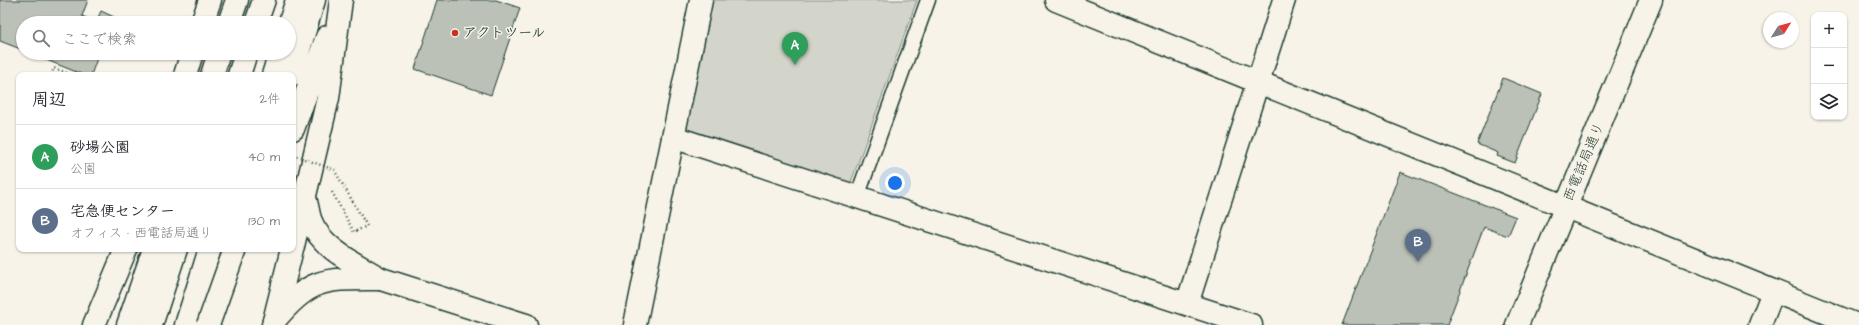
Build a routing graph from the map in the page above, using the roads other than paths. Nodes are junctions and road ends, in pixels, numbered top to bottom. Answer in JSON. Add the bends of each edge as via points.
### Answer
{"nodes":[{"id":1,"x":210,"y":0,"type":"edge"},
{"id":2,"x":237,"y":0,"type":"edge"},
{"id":3,"x":256,"y":0,"type":"edge"},
{"id":4,"x":264,"y":0,"type":"edge"},
{"id":5,"x":288,"y":0,"type":"edge"},
{"id":6,"x":297,"y":0,"type":"edge"},
{"id":7,"x":314,"y":0,"type":"edge"},
{"id":8,"x":341,"y":0,"type":"edge"},
{"id":9,"x":701,"y":0,"type":"edge"},
{"id":10,"x":928,"y":0,"type":"edge"},
{"id":11,"x":1056,"y":0,"type":"edge"},
{"id":12,"x":1284,"y":0,"type":"edge"},
{"id":13,"x":1651,"y":0,"type":"edge"},
{"id":14,"x":204,"y":16,"type":"edge"},
{"id":15,"x":231,"y":16,"type":"edge"},
{"id":16,"x":251,"y":16,"type":"edge"},
{"id":17,"x":258,"y":16,"type":"edge"},
{"id":18,"x":283,"y":16,"type":"edge"},
{"id":19,"x":292,"y":16,"type":"edge"},
{"id":20,"x":296,"y":59,"type":"edge"},
{"id":21,"x":190,"y":60,"type":"edge"},
{"id":22,"x":217,"y":60,"type":"edge"},
{"id":23,"x":237,"y":60,"type":"edge"},
{"id":24,"x":244,"y":60,"type":"edge"},
{"id":25,"x":270,"y":60,"type":"edge"},
{"id":26,"x":278,"y":60,"type":"edge"},
{"id":27,"x":296,"y":60,"type":"edge"},
{"id":28,"x":186,"y":72,"type":"edge"},
{"id":29,"x":213,"y":72,"type":"edge"},
{"id":30,"x":233,"y":72,"type":"edge"},
{"id":31,"x":240,"y":72,"type":"edge"},
{"id":32,"x":266,"y":72,"type":"edge"},
{"id":33,"x":275,"y":72,"type":"edge"},
{"id":34,"x":292,"y":72,"type":"edge"},
{"id":35,"x":1258,"y":82,"type":"junction"},
{"id":36,"x":296,"y":121,"type":"edge"},
{"id":37,"x":673,"y":137,"type":"junction"},
{"id":38,"x":857,"y":197,"type":"junction"},
{"id":39,"x":305,"y":198,"type":"junction"},
{"id":40,"x":1565,"y":206,"type":"junction"},
{"id":41,"x":296,"y":234,"type":"edge"},
{"id":42,"x":125,"y":252,"type":"edge"},
{"id":43,"x":130,"y":252,"type":"edge"},
{"id":44,"x":153,"y":252,"type":"edge"},
{"id":45,"x":175,"y":252,"type":"edge"},
{"id":46,"x":184,"y":252,"type":"edge"},
{"id":47,"x":209,"y":252,"type":"edge"},
{"id":48,"x":217,"y":252,"type":"edge"},
{"id":49,"x":233,"y":252,"type":"edge"},
{"id":50,"x":239,"y":252,"type":"edge"},
{"id":51,"x":242,"y":252,"type":"edge"},
{"id":52,"x":291,"y":252,"type":"edge"},
{"id":53,"x":381,"y":279,"type":"junction"},
{"id":54,"x":1773,"y":292,"type":"junction"},
{"id":55,"x":1187,"y":304,"type":"junction"},
{"id":56,"x":274,"y":323,"type":"edge"},
{"id":57,"x":94,"y":325,"type":"edge"},
{"id":58,"x":117,"y":325,"type":"edge"},
{"id":59,"x":128,"y":325,"type":"edge"},
{"id":60,"x":151,"y":325,"type":"edge"},
{"id":61,"x":162,"y":325,"type":"edge"},
{"id":62,"x":186,"y":325,"type":"edge"},
{"id":63,"x":193,"y":325,"type":"edge"},
{"id":64,"x":206,"y":325,"type":"edge"},
{"id":65,"x":219,"y":325,"type":"edge"},
{"id":66,"x":526,"y":325,"type":"edge"},
{"id":67,"x":636,"y":325,"type":"edge"},
{"id":68,"x":1251,"y":325,"type":"edge"},
{"id":69,"x":1517,"y":325,"type":"edge"},
{"id":70,"x":1760,"y":325,"type":"edge"},
{"id":71,"x":1857,"y":325,"type":"edge"}],
"edges":[{"from":1,"to":14,"type":"main road"},
{"from":2,"to":15,"type":"main road"},
{"from":3,"to":16,"type":"main road"},
{"from":4,"to":17,"type":"main road"},
{"from":5,"to":18,"type":"main road"},
{"from":6,"to":19,"type":"main road"},
{"from":7,"to":20,"type":"main road"},
{"from":8,"to":36,"type":"main road"},
{"from":8,"to":39,"type":"main road","via":[[328,98]]},
{"from":9,"to":37,"type":"main road"},
{"from":10,"to":38,"type":"lane"},
{"from":11,"to":35,"type":"main road"},
{"from":12,"to":35,"type":"main road"},
{"from":13,"to":40,"type":"main road","name":"西電話局通り"},
{"from":21,"to":28,"type":"main road"},
{"from":22,"to":29,"type":"main road"},
{"from":23,"to":30,"type":"main road"},
{"from":24,"to":31,"type":"main road"},
{"from":25,"to":32,"type":"main road"},
{"from":26,"to":33,"type":"main road"},
{"from":27,"to":34,"type":"main road"},
{"from":35,"to":40,"type":"main road"},
{"from":35,"to":55,"type":"main road"},
{"from":37,"to":38,"type":"main road"},
{"from":37,"to":67,"type":"main road"},
{"from":38,"to":55,"type":"main road"},
{"from":39,"to":41,"type":"main road"},
{"from":39,"to":53,"type":"main road","via":[[310,219],[326,243]]},
{"from":40,"to":54,"type":"main road"},
{"from":40,"to":69,"type":"main road","name":"西電話局通り"},
{"from":42,"to":57,"type":"main road"},
{"from":43,"to":58,"type":"main road"},
{"from":44,"to":59,"type":"main road"},
{"from":45,"to":60,"type":"main road"},
{"from":46,"to":61,"type":"main road"},
{"from":47,"to":62,"type":"main road"},
{"from":48,"to":63,"type":"main road"},
{"from":49,"to":64,"type":"main road","bridge":true},
{"from":50,"to":65,"type":"main road"},
{"from":51,"to":64,"type":"main road"},
{"from":52,"to":56,"type":"main road"},
{"from":53,"to":56,"type":"main road","via":[[333,279],[313,286],[288,304]]},
{"from":53,"to":66,"type":"main road"},
{"from":54,"to":70,"type":"main road"},
{"from":54,"to":71,"type":"main road"},
{"from":55,"to":68,"type":"main road"}]}
